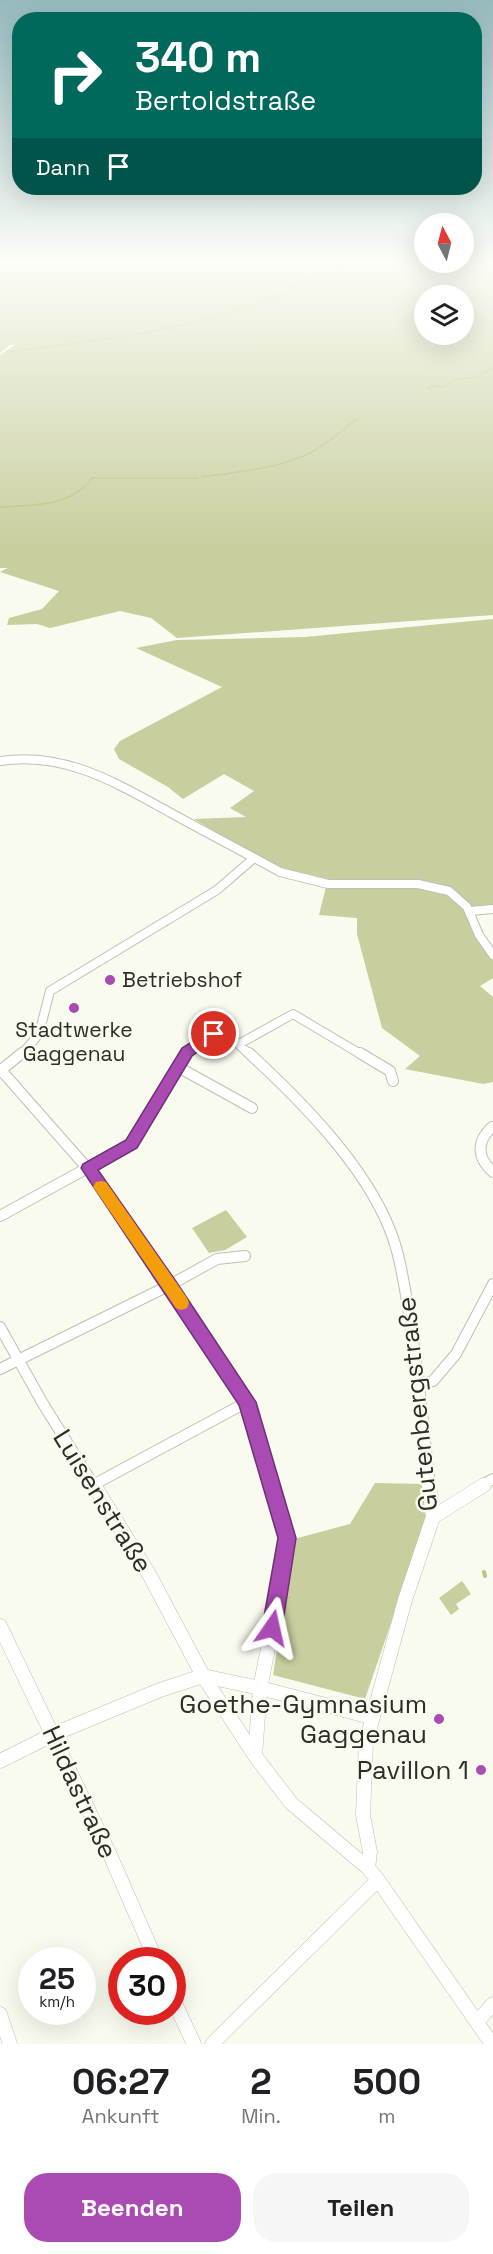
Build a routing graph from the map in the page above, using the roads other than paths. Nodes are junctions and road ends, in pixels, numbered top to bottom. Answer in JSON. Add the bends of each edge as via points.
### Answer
{"nodes":[{"id":1,"x":0,"y":761,"type":"edge"},
{"id":2,"x":254,"y":858,"type":"junction"},
{"id":3,"x":493,"y":909,"type":"edge"},
{"id":4,"x":471,"y":911,"type":"junction"},
{"id":5,"x":493,"y":955,"type":"edge"},
{"id":6,"x":239,"y":1044,"type":"junction"},
{"id":7,"x":178,"y":1067,"type":"junction"},
{"id":8,"x":0,"y":1070,"type":"edge"},
{"id":9,"x":393,"y":1081,"type":"dead end"},
{"id":10,"x":252,"y":1108,"type":"dead end"},
{"id":11,"x":492,"y":1127,"type":"edge"},
{"id":12,"x":88,"y":1168,"type":"junction"},
{"id":13,"x":493,"y":1172,"type":"edge"},
{"id":14,"x":0,"y":1216,"type":"edge"},
{"id":15,"x":245,"y":1256,"type":"dead end"},
{"id":16,"x":493,"y":1284,"type":"edge"},
{"id":17,"x":170,"y":1285,"type":"junction"},
{"id":18,"x":0,"y":1327,"type":"edge"},
{"id":19,"x":18,"y":1360,"type":"junction"},
{"id":20,"x":0,"y":1369,"type":"edge"},
{"id":21,"x":420,"y":1384,"type":"junction"},
{"id":22,"x":247,"y":1402,"type":"junction"},
{"id":23,"x":493,"y":1479,"type":"edge"},
{"id":24,"x":93,"y":1485,"type":"junction"},
{"id":25,"x":433,"y":1517,"type":"junction"},
{"id":26,"x":0,"y":1626,"type":"edge"},
{"id":27,"x":203,"y":1676,"type":"junction"},
{"id":28,"x":260,"y":1688,"type":"junction"},
{"id":29,"x":371,"y":1717,"type":"junction"},
{"id":30,"x":54,"y":1734,"type":"junction"},
{"id":31,"x":255,"y":1756,"type":"junction"},
{"id":32,"x":0,"y":1761,"type":"edge"},
{"id":33,"x":373,"y":1874,"type":"junction"},
{"id":34,"x":150,"y":1947,"type":"edge"},
{"id":35,"x":493,"y":2004,"type":"edge"},
{"id":36,"x":0,"y":2014,"type":"edge"},
{"id":37,"x":477,"y":2022,"type":"junction"},
{"id":38,"x":185,"y":2025,"type":"edge"},
{"id":39,"x":10,"y":2044,"type":"edge"},
{"id":40,"x":194,"y":2044,"type":"edge"},
{"id":41,"x":212,"y":2044,"type":"edge"},
{"id":42,"x":492,"y":2044,"type":"edge"}],
"edges":[{"from":1,"to":2,"type":"street","via":[[30,757],[79,766]]},
{"from":2,"to":4,"type":"street","via":[[280,872],[332,885],[439,887],[453,893]]},
{"from":2,"to":8,"type":"street","via":[[217,890],[50,991],[39,1034],[19,1057]]},
{"from":3,"to":4,"type":"street"},
{"from":4,"to":5,"type":"street","via":[[478,932]]},
{"from":6,"to":7,"type":"street","name":"Gutenbergstraße","via":[[222,1032],[214,1034],[187,1052]]},
{"from":6,"to":9,"type":"street","via":[[293,1014],[390,1071]]},
{"from":6,"to":21,"type":"street","name":"Gutenbergstraße","via":[[304,1105],[348,1160],[383,1215],[403,1278]]},
{"from":7,"to":10,"type":"street"},
{"from":7,"to":12,"type":"street","via":[[131,1144]]},
{"from":8,"to":12,"type":"street"},
{"from":11,"to":13,"type":"street","via":[[479,1146],[481,1158]]},
{"from":12,"to":14,"type":"street"},
{"from":12,"to":17,"type":"street"},
{"from":15,"to":17,"type":"street","via":[[217,1259]]},
{"from":16,"to":21,"type":"street","via":[[456,1354],[433,1381]]},
{"from":17,"to":19,"type":"street"},
{"from":17,"to":22,"type":"street"},
{"from":18,"to":19,"type":"street","name":"Luisenstraße"},
{"from":19,"to":20,"type":"street"},
{"from":19,"to":24,"type":"street","name":"Luisenstraße"},
{"from":21,"to":25,"type":"street","name":"Gutenbergstraße"},
{"from":22,"to":24,"type":"street"},
{"from":22,"to":28,"type":"street","via":[[287,1538]]},
{"from":23,"to":25,"type":"street"},
{"from":24,"to":27,"type":"street","name":"Luisenstraße","via":[[150,1576]]},
{"from":25,"to":29,"type":"street","name":"Gutenbergstraße"},
{"from":26,"to":30,"type":"street","name":"Hildastraße"},
{"from":27,"to":28,"type":"street"},
{"from":27,"to":30,"type":"street"},
{"from":27,"to":31,"type":"street","name":"Luisenstraße"},
{"from":28,"to":29,"type":"street"},
{"from":28,"to":31,"type":"street"},
{"from":29,"to":33,"type":"street","name":"Gutenbergstraße","via":[[363,1774],[363,1815]]},
{"from":30,"to":32,"type":"street"},
{"from":30,"to":34,"type":"street","name":"Hildastraße"},
{"from":31,"to":33,"type":"street","name":"Luisenstraße","via":[[291,1803]]},
{"from":33,"to":37,"type":"street","name":"Luisenstraße"},
{"from":33,"to":41,"type":"street"},
{"from":35,"to":37,"type":"street"},
{"from":36,"to":39,"type":"street"},
{"from":37,"to":42,"type":"street","name":"Luisenstraße"},
{"from":38,"to":40,"type":"street"}]}
